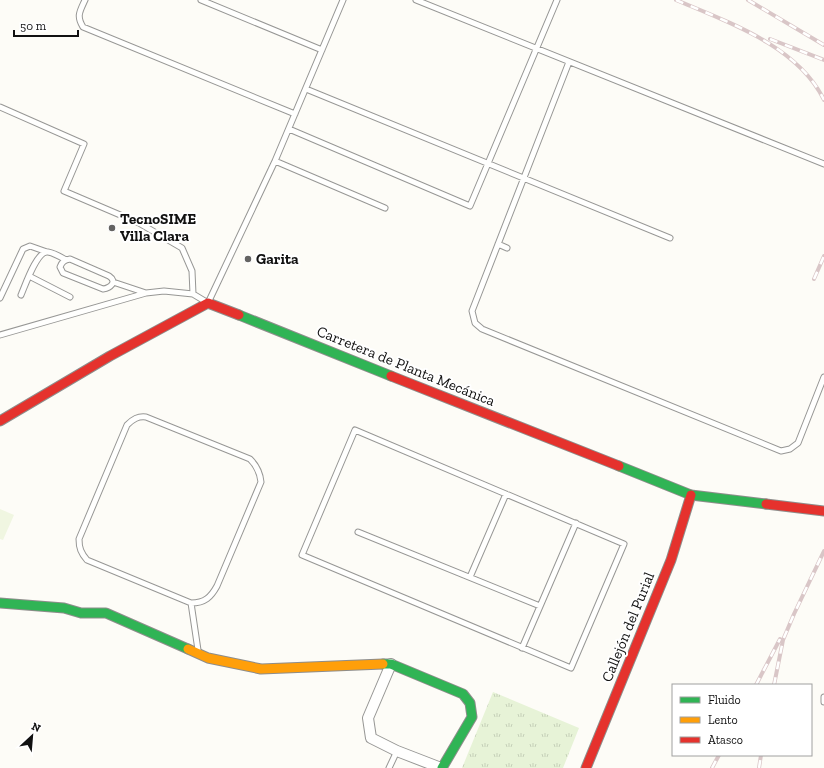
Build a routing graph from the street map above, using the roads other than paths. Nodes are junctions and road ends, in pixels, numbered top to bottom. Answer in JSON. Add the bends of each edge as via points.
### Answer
{"nodes":[{"id":1,"x":85,"y":0,"type":"edge"},
{"id":2,"x":201,"y":0,"type":"edge"},
{"id":3,"x":343,"y":0,"type":"edge"},
{"id":4,"x":416,"y":0,"type":"edge"},
{"id":5,"x":556,"y":0,"type":"edge"},
{"id":6,"x":536,"y":48,"type":"junction"},
{"id":7,"x":322,"y":50,"type":"junction"},
{"id":8,"x":569,"y":62,"type":"junction"},
{"id":9,"x":306,"y":88,"type":"junction"},
{"id":10,"x":0,"y":108,"type":"edge"},
{"id":11,"x":295,"y":114,"type":"junction"},
{"id":12,"x":289,"y":129,"type":"junction"},
{"id":13,"x":275,"y":162,"type":"junction"},
{"id":14,"x":488,"y":163,"type":"junction"},
{"id":15,"x":824,"y":164,"type":"edge"},
{"id":16,"x":524,"y":178,"type":"junction"},
{"id":17,"x":385,"y":208,"type":"dead end"},
{"id":18,"x":670,"y":238,"type":"dead end"},
{"id":19,"x":498,"y":244,"type":"junction"},
{"id":20,"x":507,"y":248,"type":"dead end"},
{"id":21,"x":47,"y":252,"type":"junction"},
{"id":22,"x":66,"y":260,"type":"junction"},
{"id":23,"x":30,"y":276,"type":"junction"},
{"id":24,"x":113,"y":282,"type":"junction"},
{"id":25,"x":146,"y":293,"type":"junction"},
{"id":26,"x":193,"y":294,"type":"junction"},
{"id":27,"x":21,"y":295,"type":"dead end"},
{"id":28,"x":70,"y":297,"type":"dead end"},
{"id":29,"x":0,"y":298,"type":"edge"},
{"id":30,"x":208,"y":303,"type":"junction"},
{"id":31,"x":0,"y":335,"type":"edge"},
{"id":32,"x":824,"y":377,"type":"edge"},
{"id":33,"x":0,"y":421,"type":"edge"},
{"id":34,"x":506,"y":494,"type":"junction"},
{"id":35,"x":691,"y":495,"type":"junction"},
{"id":36,"x":824,"y":511,"type":"edge"},
{"id":37,"x":576,"y":523,"type":"junction"},
{"id":38,"x":358,"y":532,"type":"dead end"},
{"id":39,"x":470,"y":577,"type":"junction"},
{"id":40,"x":0,"y":604,"type":"edge"},
{"id":41,"x":191,"y":604,"type":"junction"},
{"id":42,"x":540,"y":606,"type":"junction"},
{"id":43,"x":522,"y":648,"type":"junction"},
{"id":44,"x":198,"y":653,"type":"junction"},
{"id":45,"x":391,"y":664,"type":"junction"},
{"id":46,"x":824,"y":697,"type":"edge"},
{"id":47,"x":824,"y":702,"type":"edge"},
{"id":48,"x":397,"y":751,"type":"junction"},
{"id":49,"x":389,"y":768,"type":"edge"},
{"id":50,"x":441,"y":768,"type":"edge"},
{"id":51,"x":586,"y":768,"type":"edge"}],
"edges":[{"from":1,"to":11,"type":"lane","via":[[79,15],[82,27]]},
{"from":2,"to":7,"type":"lane"},
{"from":3,"to":7,"type":"lane"},
{"from":4,"to":6,"type":"lane"},
{"from":5,"to":6,"type":"lane"},
{"from":6,"to":8,"type":"lane"},
{"from":6,"to":14,"type":"lane"},
{"from":7,"to":9,"type":"lane"},
{"from":8,"to":15,"type":"lane"},
{"from":8,"to":16,"type":"lane"},
{"from":9,"to":11,"type":"lane"},
{"from":9,"to":14,"type":"lane"},
{"from":10,"to":26,"type":"lane","via":[[84,144],[64,191],[139,223],[182,248],[192,271]]},
{"from":11,"to":12,"type":"lane"},
{"from":12,"to":13,"type":"lane"},
{"from":12,"to":14,"type":"lane","via":[[470,206]]},
{"from":13,"to":17,"type":"lane"},
{"from":13,"to":30,"type":"lane"},
{"from":14,"to":16,"type":"lane"},
{"from":16,"to":18,"type":"lane"},
{"from":16,"to":19,"type":"lane"},
{"from":19,"to":20,"type":"lane"},
{"from":19,"to":32,"type":"lane","via":[[472,311],[475,323],[482,329],[504,338],[781,451],[790,449],[798,443]]},
{"from":21,"to":22,"type":"lane"},
{"from":21,"to":23,"type":"lane","via":[[38,258]]},
{"from":21,"to":29,"type":"lane","via":[[30,246],[23,249]]},
{"from":22,"to":24,"type":"lane","via":[[110,276]]},
{"from":22,"to":24,"type":"lane","via":[[60,267],[63,273],[103,289],[109,288]]},
{"from":23,"to":27,"type":"lane"},
{"from":23,"to":28,"type":"lane"},
{"from":24,"to":25,"type":"lane"},
{"from":25,"to":26,"type":"lane","via":[[164,291]]},
{"from":25,"to":31,"type":"lane"},
{"from":26,"to":30,"type":"lane"},
{"from":30,"to":33,"type":"street","via":[[110,356]]},
{"from":30,"to":35,"type":"street","name":"Carretera de Planta Mecánica"},
{"from":34,"to":37,"type":"lane"},
{"from":34,"to":39,"type":"lane"},
{"from":34,"to":43,"type":"lane","via":[[355,430],[302,555]]},
{"from":35,"to":36,"type":"street","name":"Carretera de Planta Mecánica"},
{"from":35,"to":51,"type":"street","name":"Callejón del Purial","via":[[671,560]]},
{"from":37,"to":42,"type":"lane"},
{"from":37,"to":43,"type":"lane","via":[[624,544],[571,668]]},
{"from":38,"to":39,"type":"lane"},
{"from":39,"to":42,"type":"lane"},
{"from":40,"to":44,"type":"street","via":[[64,608],[81,613],[106,613]]},
{"from":41,"to":41,"type":"lane","via":[[207,600],[217,586],[261,482],[260,474],[250,459],[146,417],[140,417],[127,425],[79,539],[79,547],[87,560]]},
{"from":41,"to":44,"type":"lane"},
{"from":42,"to":43,"type":"lane"},
{"from":44,"to":45,"type":"street","via":[[208,658],[261,669]]},
{"from":45,"to":48,"type":"street","via":[[368,718],[371,738]]},
{"from":45,"to":50,"type":"street","via":[[463,694],[470,703],[472,717]]},
{"from":46,"to":47,"type":"lane"},
{"from":48,"to":49,"type":"lane"},
{"from":48,"to":50,"type":"street"}]}
